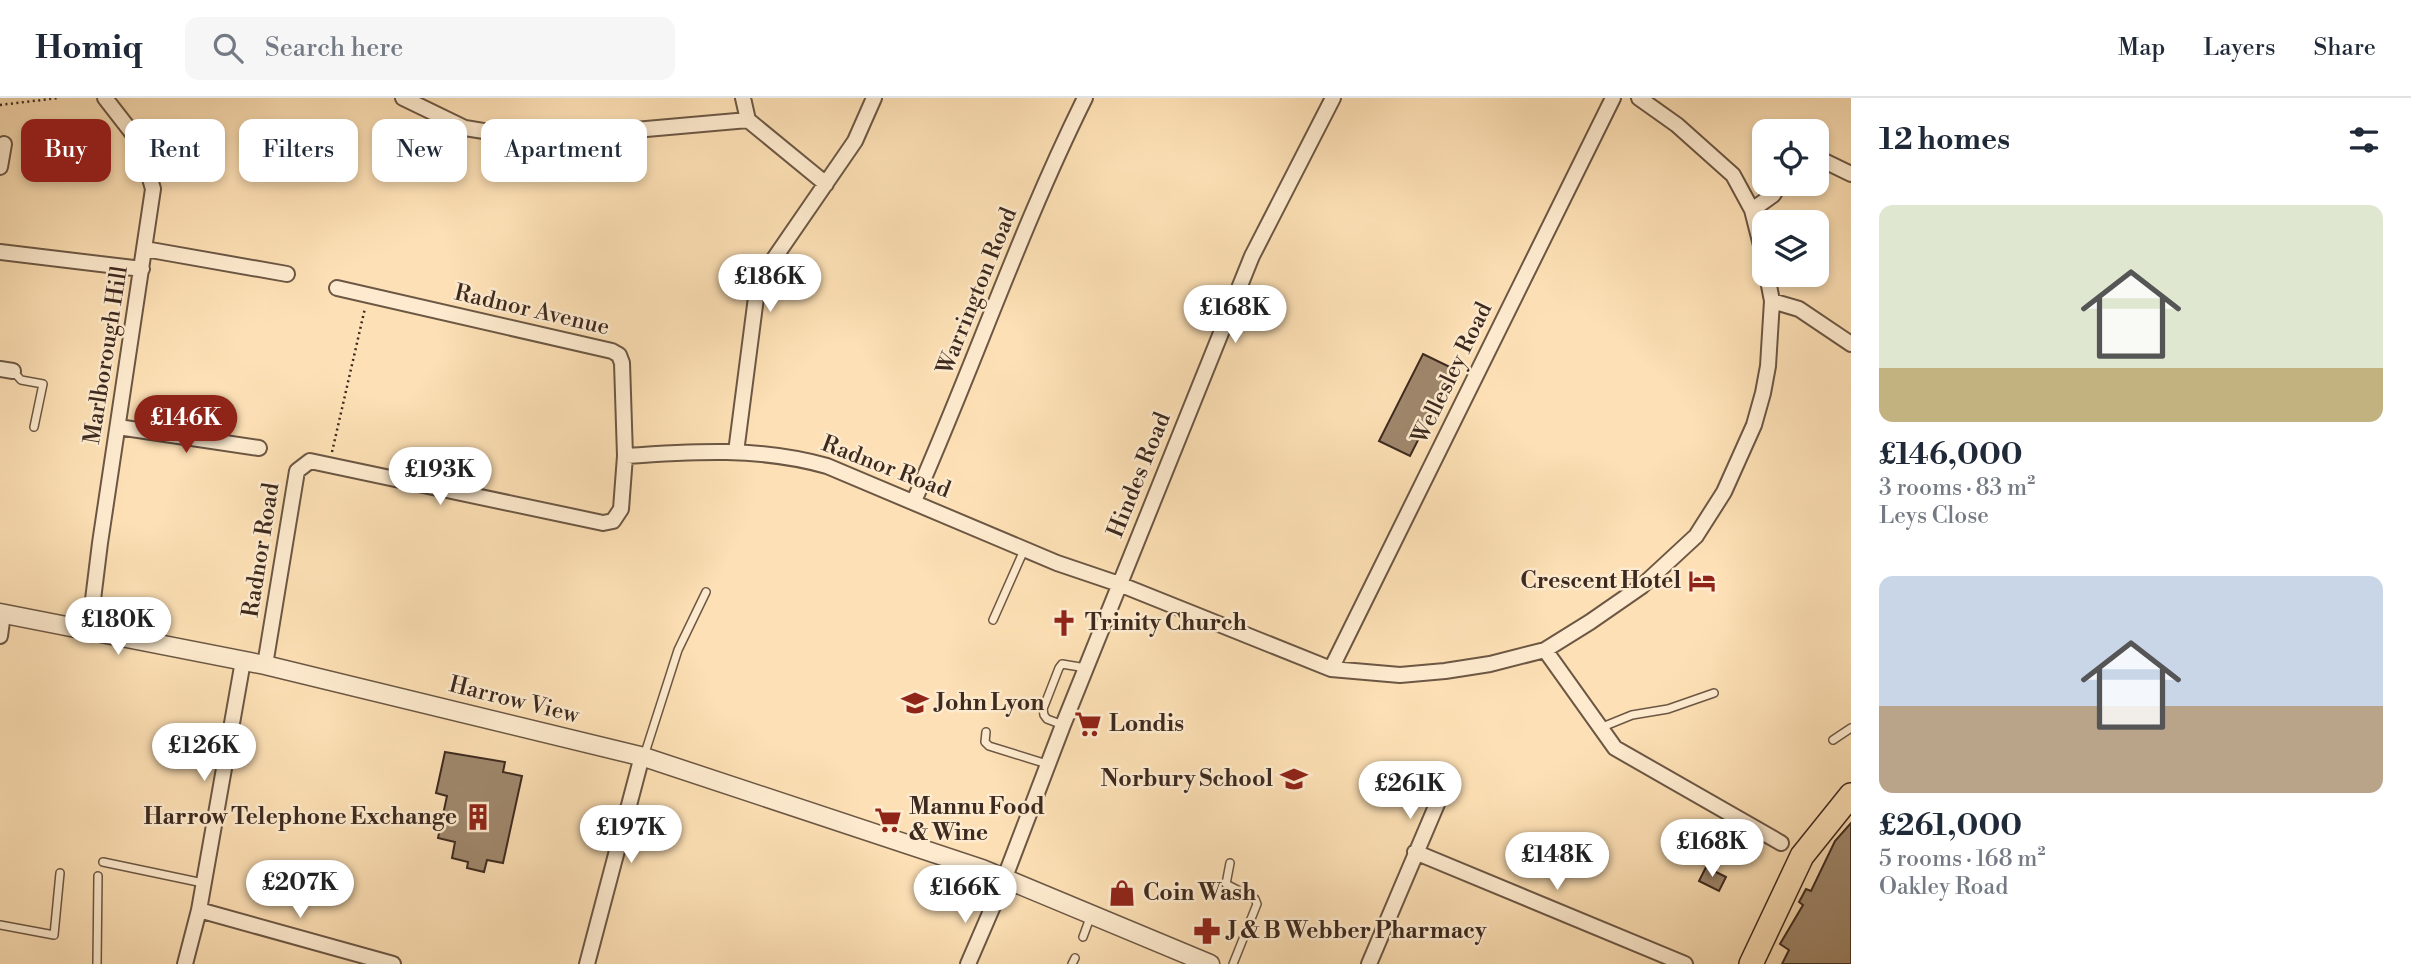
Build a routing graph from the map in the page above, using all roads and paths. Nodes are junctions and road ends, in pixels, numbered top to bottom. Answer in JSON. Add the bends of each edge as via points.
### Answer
{"nodes":[{"id":1,"x":58,"y":98,"type":"edge"},
{"id":2,"x":105,"y":98,"type":"edge"},
{"id":3,"x":403,"y":98,"type":"edge"},
{"id":4,"x":743,"y":98,"type":"edge"},
{"id":5,"x":874,"y":98,"type":"edge"},
{"id":6,"x":1085,"y":98,"type":"edge"},
{"id":7,"x":1333,"y":98,"type":"edge"},
{"id":8,"x":1613,"y":98,"type":"edge"},
{"id":9,"x":1639,"y":98,"type":"edge"},
{"id":10,"x":0,"y":104,"type":"edge"},
{"id":11,"x":748,"y":120,"type":"junction"},
{"id":12,"x":4,"y":144,"type":"dead end"},
{"id":13,"x":1829,"y":163,"type":"edge"},
{"id":14,"x":0,"y":167,"type":"edge"},
{"id":15,"x":1851,"y":174,"type":"edge"},
{"id":16,"x":826,"y":184,"type":"junction"},
{"id":17,"x":1772,"y":196,"type":"edge"},
{"id":18,"x":1752,"y":210,"type":"joint"},
{"id":19,"x":145,"y":249,"type":"junction"},
{"id":20,"x":0,"y":252,"type":"edge"},
{"id":21,"x":142,"y":269,"type":"junction"},
{"id":22,"x":287,"y":274,"type":"dead end"},
{"id":23,"x":1769,"y":287,"type":"edge"},
{"id":24,"x":337,"y":288,"type":"dead end"},
{"id":25,"x":369,"y":295,"type":"junction"},
{"id":26,"x":1772,"y":301,"type":"junction"},
{"id":27,"x":1851,"y":344,"type":"edge"},
{"id":28,"x":7,"y":370,"type":"edge"},
{"id":29,"x":34,"y":427,"type":"dead end"},
{"id":30,"x":118,"y":428,"type":"junction"},
{"id":31,"x":259,"y":449,"type":"dead end"},
{"id":32,"x":736,"y":452,"type":"junction"},
{"id":33,"x":625,"y":456,"type":"junction"},
{"id":34,"x":329,"y":465,"type":"junction"},
{"id":35,"x":914,"y":501,"type":"junction"},
{"id":36,"x":1024,"y":550,"type":"junction"},
{"id":37,"x":1119,"y":584,"type":"junction"},
{"id":38,"x":706,"y":592,"type":"dead end"},
{"id":39,"x":1,"y":614,"type":"edge"},
{"id":40,"x":993,"y":620,"type":"dead end"},
{"id":41,"x":89,"y":632,"type":"junction"},
{"id":42,"x":0,"y":636,"type":"edge"},
{"id":43,"x":1545,"y":650,"type":"junction"},
{"id":44,"x":243,"y":661,"type":"junction"},
{"id":45,"x":265,"y":665,"type":"junction"},
{"id":46,"x":1086,"y":668,"type":"junction"},
{"id":47,"x":1331,"y":669,"type":"junction"},
{"id":48,"x":1714,"y":692,"type":"dead end"},
{"id":49,"x":1063,"y":725,"type":"junction"},
{"id":50,"x":1600,"y":728,"type":"junction"},
{"id":51,"x":1851,"y":728,"type":"edge"},
{"id":52,"x":986,"y":732,"type":"dead end"},
{"id":53,"x":1833,"y":740,"type":"dead end"},
{"id":54,"x":643,"y":756,"type":"junction"},
{"id":55,"x":1047,"y":764,"type":"junction"},
{"id":56,"x":1851,"y":795,"type":"edge"},
{"id":57,"x":1437,"y":804,"type":"dead end"},
{"id":58,"x":1781,"y":843,"type":"dead end"},
{"id":59,"x":1415,"y":852,"type":"junction"},
{"id":60,"x":103,"y":862,"type":"dead end"},
{"id":61,"x":1230,"y":863,"type":"dead end"},
{"id":62,"x":60,"y":873,"type":"dead end"},
{"id":63,"x":98,"y":876,"type":"dead end"},
{"id":64,"x":204,"y":884,"type":"junction"},
{"id":65,"x":1003,"y":884,"type":"junction"},
{"id":66,"x":199,"y":910,"type":"junction"},
{"id":67,"x":1091,"y":915,"type":"junction"},
{"id":68,"x":0,"y":925,"type":"edge"},
{"id":69,"x":1083,"y":937,"type":"dead end"},
{"id":70,"x":97,"y":964,"type":"edge"},
{"id":71,"x":185,"y":964,"type":"edge"},
{"id":72,"x":393,"y":964,"type":"edge"},
{"id":73,"x":587,"y":964,"type":"edge"},
{"id":74,"x":968,"y":964,"type":"edge"},
{"id":75,"x":1210,"y":964,"type":"edge"},
{"id":76,"x":1233,"y":964,"type":"edge"},
{"id":77,"x":1368,"y":964,"type":"edge"},
{"id":78,"x":1685,"y":964,"type":"edge"},
{"id":79,"x":1751,"y":964,"type":"edge"}],
"edges":[{"from":1,"to":10,"type":"path"},
{"from":2,"to":19,"type":"street","name":"Marlborough Hill","via":[[140,143],[153,189]]},
{"from":3,"to":11,"type":"street","via":[[465,128],[533,139]]},
{"from":4,"to":11,"type":"street"},
{"from":5,"to":16,"type":"street","via":[[855,141]]},
{"from":6,"to":35,"type":"street","name":"Warrington Road","via":[[1053,163]]},
{"from":7,"to":37,"type":"street","name":"Hindes Road","via":[[1252,256]]},
{"from":8,"to":47,"type":"street","name":"Wellesley Road"},
{"from":9,"to":18,"type":"street","via":[[1733,175]]},
{"from":11,"to":16,"type":"street"},
{"from":12,"to":14,"type":"street"},
{"from":13,"to":15,"type":"street"},
{"from":16,"to":32,"type":"street","via":[[758,282]]},
{"from":17,"to":18,"type":"street"},
{"from":19,"to":21,"type":"street","name":"Marlborough Hill"},
{"from":19,"to":22,"type":"street"},
{"from":20,"to":21,"type":"street"},
{"from":21,"to":30,"type":"street","name":"Marlborough Hill"},
{"from":23,"to":26,"type":"street","name":"Radnor Road"},
{"from":24,"to":25,"type":"street","name":"Radnor Avenue"},
{"from":25,"to":33,"type":"street","name":"Radnor Avenue","via":[[619,355]]},
{"from":25,"to":34,"type":"path"},
{"from":26,"to":27,"type":"street","via":[[1799,309]]},
{"from":26,"to":43,"type":"street","name":"Radnor Road","via":[[1769,366],[1754,425],[1724,492],[1696,536],[1642,586]]},
{"from":28,"to":29,"type":"lane","via":[[21,380],[43,384]]},
{"from":30,"to":31,"type":"street"},
{"from":30,"to":41,"type":"street","name":"Marlborough Hill"},
{"from":32,"to":33,"type":"street","name":"Radnor Road"},
{"from":32,"to":35,"type":"street","name":"Radnor Road","via":[[802,459]]},
{"from":33,"to":34,"type":"street","name":"Radnor Road","via":[[621,509],[613,521],[603,523]]},
{"from":34,"to":45,"type":"street","name":"Radnor Road","via":[[310,461],[297,471]]},
{"from":35,"to":36,"type":"street","name":"Radnor Road"},
{"from":36,"to":37,"type":"street","name":"Radnor Road"},
{"from":36,"to":40,"type":"lane"},
{"from":37,"to":46,"type":"street","name":"Hindes Road"},
{"from":37,"to":47,"type":"street","name":"Radnor Road"},
{"from":38,"to":54,"type":"lane","via":[[678,650]]},
{"from":39,"to":41,"type":"street","name":"Harrow View"},
{"from":39,"to":42,"type":"street"},
{"from":41,"to":44,"type":"street","name":"Harrow View"},
{"from":43,"to":47,"type":"street","name":"Radnor Road","via":[[1490,664],[1400,675]]},
{"from":43,"to":50,"type":"street"},
{"from":44,"to":45,"type":"street","name":"Harrow View"},
{"from":44,"to":64,"type":"street"},
{"from":45,"to":54,"type":"street","name":"Harrow View"},
{"from":46,"to":49,"type":"street","name":"Hindes Road"},
{"from":46,"to":49,"type":"lane","via":[[1062,664],[1059,668],[1043,709],[1048,719]]},
{"from":48,"to":50,"type":"lane"},
{"from":49,"to":55,"type":"street","name":"Hindes Road"},
{"from":50,"to":58,"type":"street","via":[[1615,748]]},
{"from":51,"to":53,"type":"lane"},
{"from":52,"to":55,"type":"lane","via":[[989,746]]},
{"from":54,"to":65,"type":"street","name":"Harrow View"},
{"from":54,"to":73,"type":"street"},
{"from":55,"to":65,"type":"street","name":"Hindes Road"},
{"from":56,"to":79,"type":"main road","via":[[1802,856]]},
{"from":57,"to":59,"type":"street"},
{"from":59,"to":77,"type":"street"},
{"from":59,"to":78,"type":"street"},
{"from":60,"to":64,"type":"lane"},
{"from":61,"to":76,"type":"lane","via":[[1226,884],[1257,904]]},
{"from":62,"to":68,"type":"lane","via":[[54,935]]},
{"from":63,"to":70,"type":"lane"},
{"from":64,"to":66,"type":"street"},
{"from":65,"to":67,"type":"street","name":"Harrow View"},
{"from":65,"to":74,"type":"street","name":"Hindes Road"},
{"from":66,"to":71,"type":"street"},
{"from":66,"to":72,"type":"street"},
{"from":67,"to":69,"type":"lane"},
{"from":67,"to":75,"type":"street","name":"Harrow View"}]}
